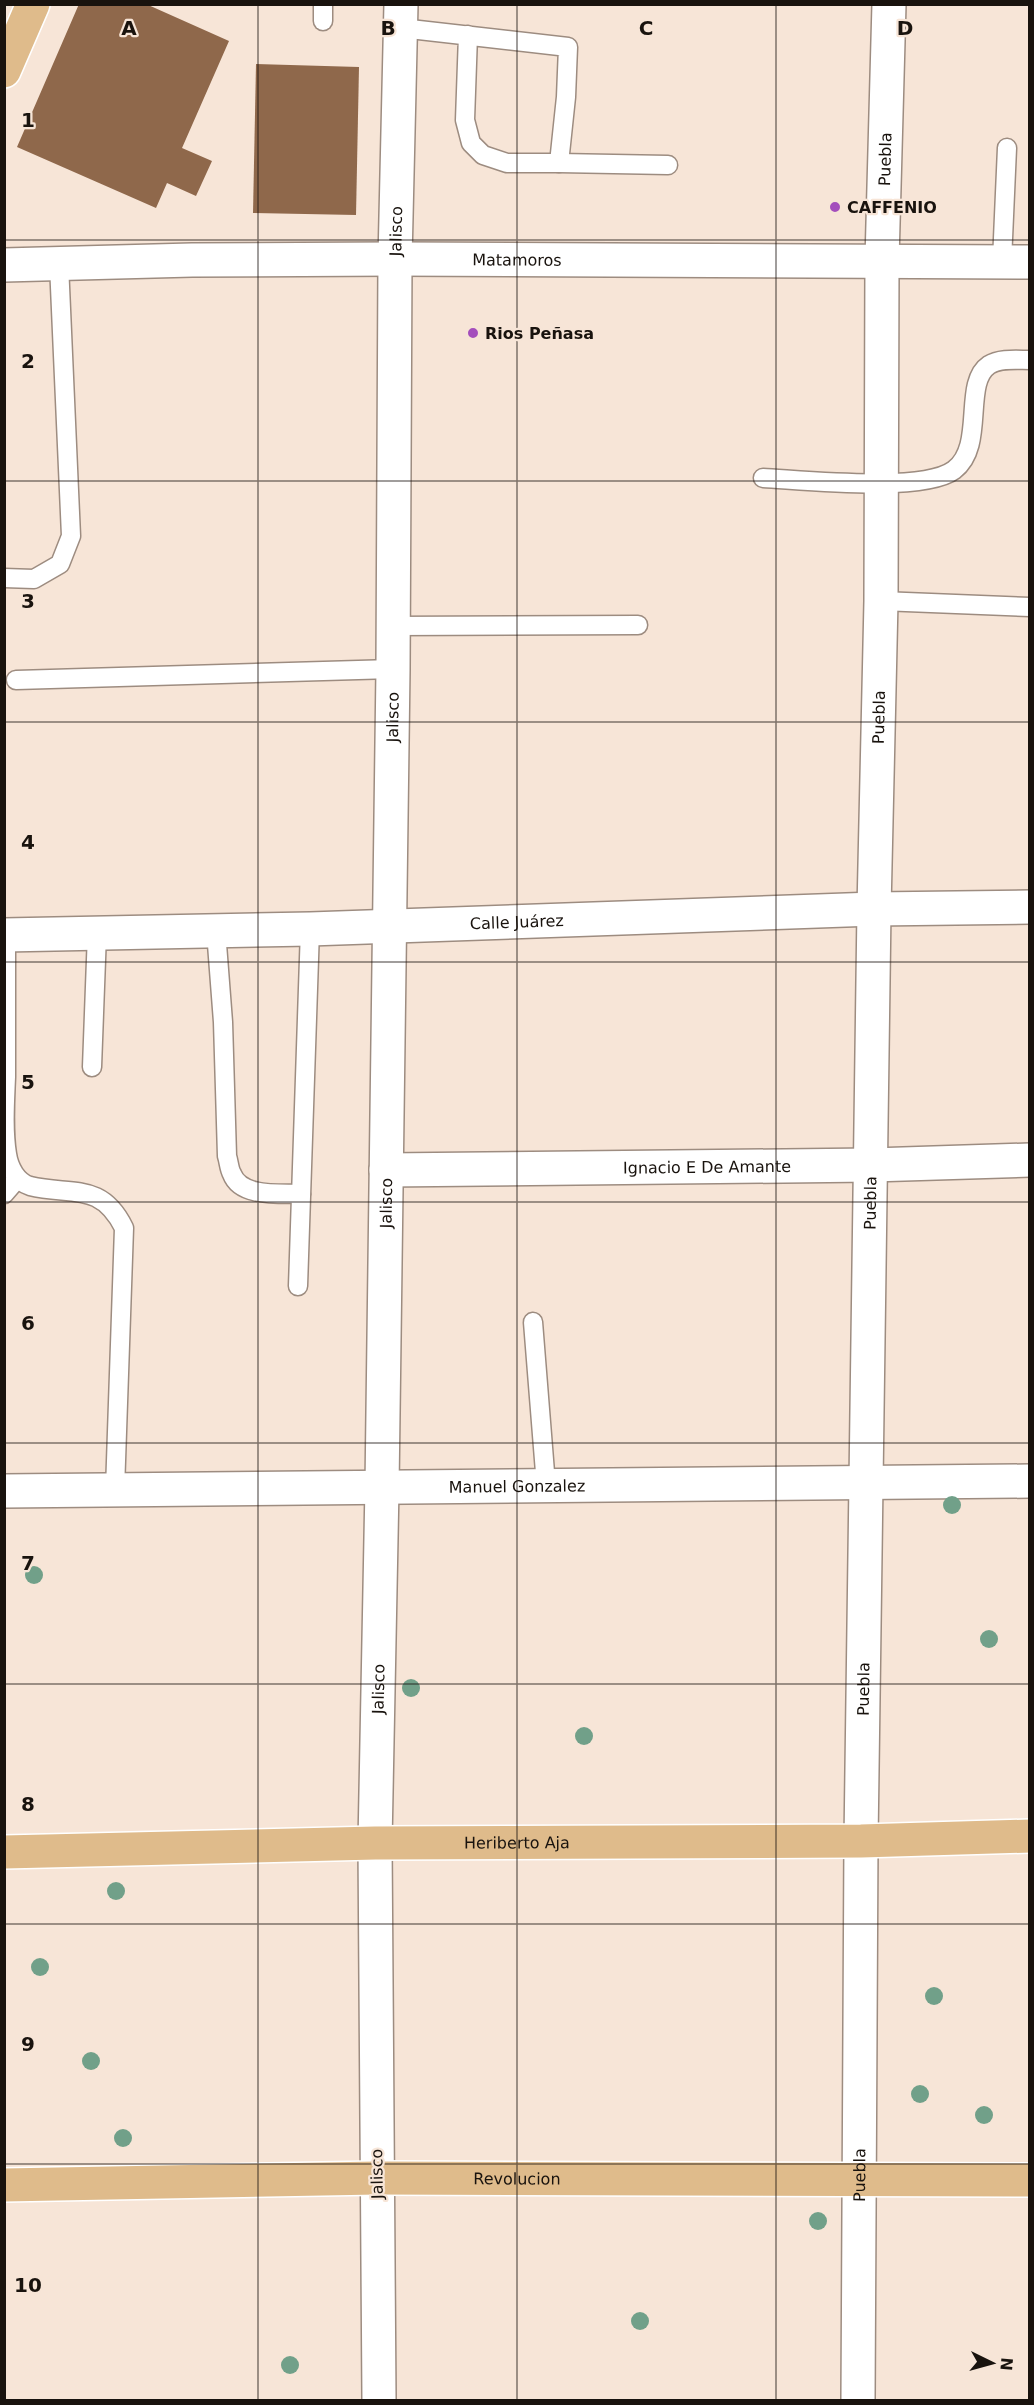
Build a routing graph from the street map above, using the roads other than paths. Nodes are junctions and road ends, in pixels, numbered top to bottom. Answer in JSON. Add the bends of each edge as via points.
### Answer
{"nodes":[{"id":1,"x":33,"y":4,"type":"edge"},
{"id":2,"x":890,"y":4,"type":"edge"},
{"id":3,"x":401,"y":16,"type":"edge"},
{"id":4,"x":468,"y":35,"type":"junction"},
{"id":5,"x":4,"y":71,"type":"edge"},
{"id":6,"x":1008,"y":148,"type":"dead end"},
{"id":7,"x":559,"y":163,"type":"junction"},
{"id":8,"x":668,"y":165,"type":"dead end"},
{"id":9,"x":395,"y":259,"type":"junction"},
{"id":10,"x":882,"y":260,"type":"junction"},
{"id":11,"x":1016,"y":261,"type":"edge"},
{"id":12,"x":59,"y":264,"type":"junction"},
{"id":13,"x":4,"y":265,"type":"edge"},
{"id":14,"x":1029,"y":360,"type":"edge"},
{"id":15,"x":763,"y":478,"type":"dead end"},
{"id":16,"x":881,"y":484,"type":"junction"},
{"id":17,"x":4,"y":578,"type":"edge"},
{"id":18,"x":881,"y":602,"type":"junction"},
{"id":19,"x":1029,"y":607,"type":"edge"},
{"id":20,"x":638,"y":625,"type":"dead end"},
{"id":21,"x":393,"y":626,"type":"junction"},
{"id":22,"x":393,"y":669,"type":"junction"},
{"id":23,"x":16,"y":680,"type":"dead end"},
{"id":24,"x":1029,"y":907,"type":"edge"},
{"id":25,"x":874,"y":909,"type":"junction"},
{"id":26,"x":390,"y":926,"type":"junction"},
{"id":27,"x":310,"y":929,"type":"junction"},
{"id":28,"x":216,"y":931,"type":"junction"},
{"id":29,"x":96,"y":933,"type":"junction"},
{"id":30,"x":5,"y":935,"type":"edge"},
{"id":31,"x":92,"y":1067,"type":"dead end"},
{"id":32,"x":1029,"y":1160,"type":"edge"},
{"id":33,"x":872,"y":1165,"type":"junction"},
{"id":34,"x":386,"y":1170,"type":"junction"},
{"id":35,"x":17,"y":1179,"type":"junction"},
{"id":36,"x":4,"y":1194,"type":"edge"},
{"id":37,"x":301,"y":1194,"type":"junction"},
{"id":38,"x":298,"y":1286,"type":"dead end"},
{"id":39,"x":533,"y":1322,"type":"dead end"},
{"id":40,"x":868,"y":1481,"type":"junction"},
{"id":41,"x":1029,"y":1481,"type":"edge"},
{"id":42,"x":546,"y":1485,"type":"junction"},
{"id":43,"x":382,"y":1487,"type":"junction"},
{"id":44,"x":4,"y":1491,"type":"edge"},
{"id":45,"x":115,"y":1491,"type":"junction"},
{"id":46,"x":1029,"y":1836,"type":"edge"},
{"id":47,"x":861,"y":1841,"type":"junction"},
{"id":48,"x":375,"y":1843,"type":"junction"},
{"id":49,"x":4,"y":1852,"type":"edge"},
{"id":50,"x":377,"y":2178,"type":"junction"},
{"id":51,"x":859,"y":2180,"type":"junction"},
{"id":52,"x":1029,"y":2180,"type":"edge"},
{"id":53,"x":4,"y":2185,"type":"edge"},
{"id":54,"x":379,"y":2400,"type":"edge"},
{"id":55,"x":858,"y":2400,"type":"edge"}],
"edges":[{"from":1,"to":5,"type":"main road"},
{"from":2,"to":10,"type":"street","name":"Puebla"},
{"from":3,"to":4,"type":"lane"},
{"from":3,"to":9,"type":"street","name":"Jalisco"},
{"from":4,"to":7,"type":"lane","via":[[465,120],[471,143],[483,155],[507,163]]},
{"from":4,"to":7,"type":"lane","via":[[567,47]]},
{"from":6,"to":11,"type":"lane"},
{"from":7,"to":8,"type":"lane"},
{"from":9,"to":10,"type":"street","name":"Matamoros"},
{"from":9,"to":12,"type":"street","name":"Matamoros"},
{"from":9,"to":21,"type":"street","name":"Jalisco"},
{"from":10,"to":11,"type":"street","name":"Matamoros"},
{"from":10,"to":16,"type":"street","name":"Puebla"},
{"from":12,"to":13,"type":"street","name":"Matamoros"},
{"from":12,"to":17,"type":"lane","via":[[71,536],[60,564],[34,579]]},
{"from":14,"to":16,"type":"lane","via":[[990,364],[982,372],[976,390],[971,440],[964,461],[952,472],[926,480]]},
{"from":15,"to":16,"type":"lane"},
{"from":16,"to":18,"type":"street","name":"Puebla"},
{"from":18,"to":19,"type":"lane"},
{"from":18,"to":25,"type":"street","name":"Puebla"},
{"from":20,"to":21,"type":"lane"},
{"from":21,"to":22,"type":"street","name":"Jalisco"},
{"from":22,"to":23,"type":"lane"},
{"from":22,"to":26,"type":"street","name":"Jalisco"},
{"from":24,"to":25,"type":"street","name":"Calle Juárez"},
{"from":25,"to":26,"type":"street","name":"Calle Juárez"},
{"from":25,"to":33,"type":"street","name":"Puebla"},
{"from":26,"to":27,"type":"street","name":"Calle Juárez"},
{"from":26,"to":34,"type":"street","name":"Jalisco"},
{"from":27,"to":28,"type":"street","name":"Calle Juárez"},
{"from":27,"to":37,"type":"lane"},
{"from":28,"to":29,"type":"street","name":"Calle Juárez"},
{"from":28,"to":37,"type":"lane","via":[[227,1156],[232,1176],[255,1192]]},
{"from":29,"to":30,"type":"street","name":"Calle Juárez"},
{"from":29,"to":31,"type":"lane"},
{"from":30,"to":35,"type":"lane","via":[[5,1131],[7,1155]]},
{"from":32,"to":33,"type":"street","name":"Ignacio E De Amante"},
{"from":33,"to":34,"type":"street","name":"Ignacio E De Amante"},
{"from":33,"to":40,"type":"street","name":"Puebla"},
{"from":34,"to":43,"type":"street","name":"Jalisco"},
{"from":35,"to":36,"type":"lane"},
{"from":35,"to":45,"type":"lane","via":[[29,1185],[89,1194],[116,1212],[124,1228]]},
{"from":37,"to":38,"type":"lane"},
{"from":39,"to":42,"type":"lane"},
{"from":40,"to":41,"type":"street","name":"Manuel Gonzalez"},
{"from":40,"to":42,"type":"street","name":"Manuel Gonzalez"},
{"from":40,"to":47,"type":"street","name":"Puebla"},
{"from":42,"to":43,"type":"street","name":"Manuel Gonzalez"},
{"from":43,"to":45,"type":"street","name":"Manuel Gonzalez"},
{"from":43,"to":48,"type":"street","name":"Jalisco"},
{"from":44,"to":45,"type":"street","name":"Manuel Gonzalez"},
{"from":46,"to":47,"type":"main road","name":"Heriberto Aja"},
{"from":47,"to":48,"type":"main road","name":"Heriberto Aja"},
{"from":47,"to":51,"type":"street","name":"Puebla"},
{"from":48,"to":49,"type":"main road","name":"Heriberto Aja"},
{"from":48,"to":50,"type":"street","name":"Jalisco"},
{"from":50,"to":51,"type":"main road","name":"Revolucion"},
{"from":50,"to":53,"type":"main road","name":"Revolucion"},
{"from":50,"to":54,"type":"street","name":"Jalisco"},
{"from":51,"to":52,"type":"main road","name":"Revolucion"},
{"from":51,"to":55,"type":"street","name":"Puebla"}]}
